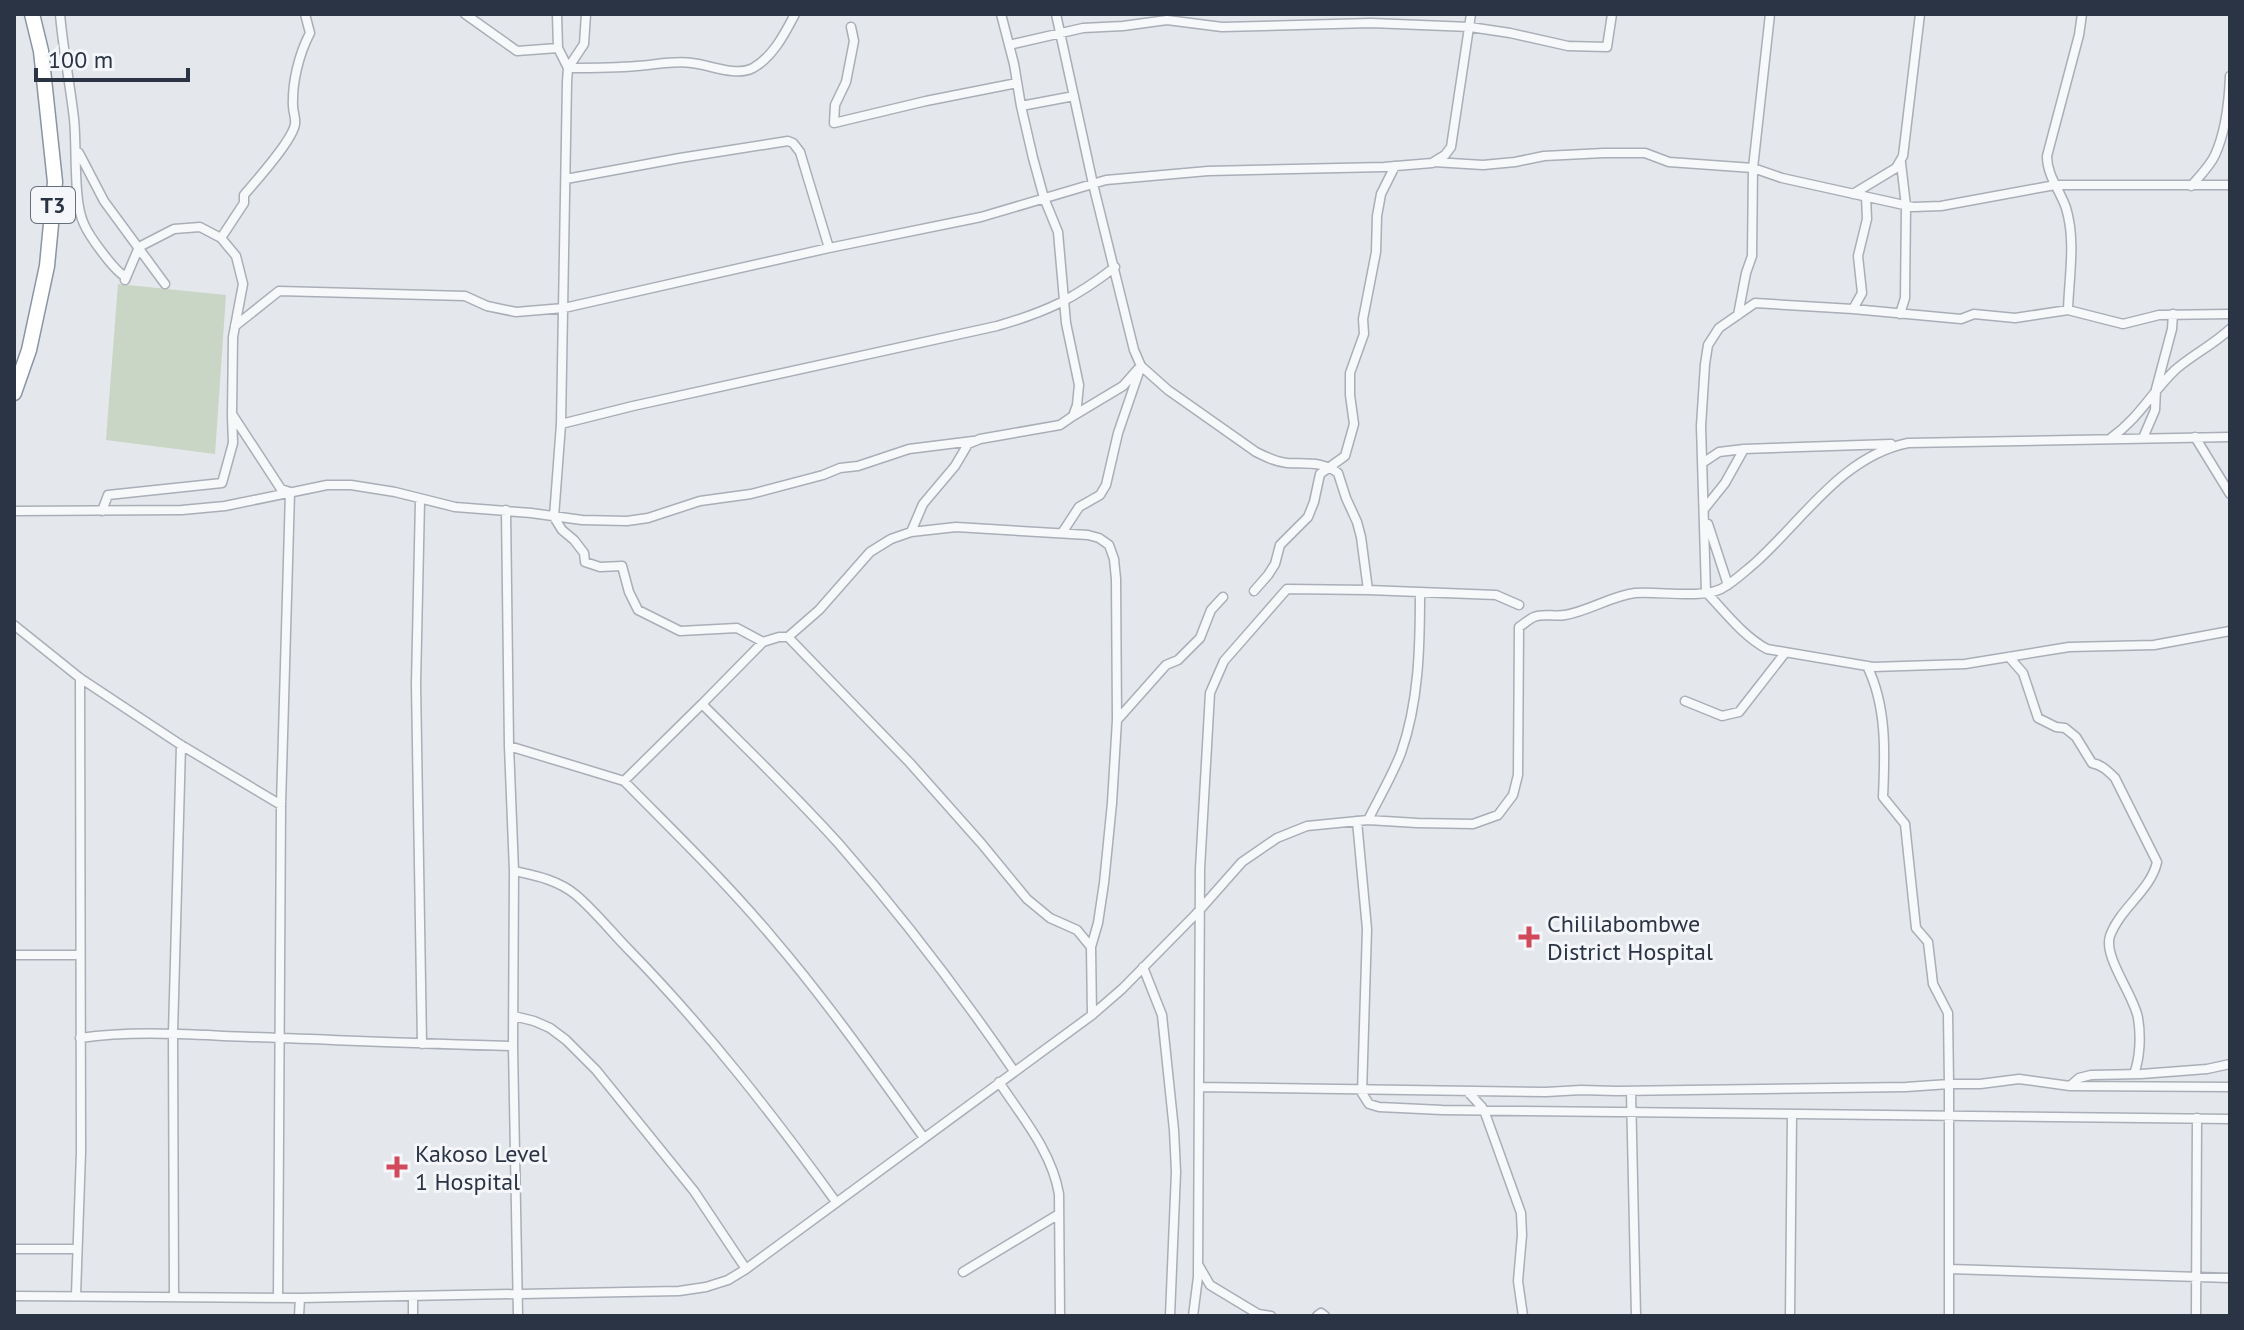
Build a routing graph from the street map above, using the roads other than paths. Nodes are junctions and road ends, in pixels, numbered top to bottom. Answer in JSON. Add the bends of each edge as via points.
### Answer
{"nodes":[{"id":1,"x":32,"y":14,"type":"edge"},
{"id":2,"x":60,"y":14,"type":"edge"},
{"id":3,"x":305,"y":14,"type":"edge"},
{"id":4,"x":465,"y":14,"type":"edge"},
{"id":5,"x":557,"y":14,"type":"edge"},
{"id":6,"x":586,"y":14,"type":"edge"},
{"id":7,"x":795,"y":14,"type":"edge"},
{"id":8,"x":1001,"y":14,"type":"edge"},
{"id":9,"x":1056,"y":14,"type":"edge"},
{"id":10,"x":1471,"y":14,"type":"edge"},
{"id":11,"x":1612,"y":14,"type":"edge"},
{"id":12,"x":1770,"y":14,"type":"edge"},
{"id":13,"x":1920,"y":14,"type":"edge"},
{"id":14,"x":2082,"y":14,"type":"edge"},
{"id":15,"x":851,"y":27,"type":"dead end"},
{"id":16,"x":1470,"y":27,"type":"junction"},
{"id":17,"x":1060,"y":32,"type":"junction"},
{"id":18,"x":1009,"y":45,"type":"junction"},
{"id":19,"x":558,"y":48,"type":"junction"},
{"id":20,"x":568,"y":68,"type":"junction"},
{"id":21,"x":2230,"y":76,"type":"edge"},
{"id":22,"x":1017,"y":83,"type":"junction"},
{"id":23,"x":1074,"y":96,"type":"junction"},
{"id":24,"x":1021,"y":106,"type":"junction"},
{"id":25,"x":76,"y":149,"type":"junction"},
{"id":26,"x":1434,"y":162,"type":"junction"},
{"id":27,"x":1901,"y":163,"type":"junction"},
{"id":28,"x":1395,"y":166,"type":"junction"},
{"id":29,"x":1753,"y":168,"type":"junction"},
{"id":30,"x":566,"y":179,"type":"junction"},
{"id":31,"x":1093,"y":184,"type":"junction"},
{"id":32,"x":2055,"y":185,"type":"junction"},
{"id":33,"x":2230,"y":185,"type":"edge"},
{"id":34,"x":2191,"y":186,"type":"junction"},
{"id":35,"x":1852,"y":194,"type":"junction"},
{"id":36,"x":1866,"y":197,"type":"junction"},
{"id":37,"x":1044,"y":198,"type":"junction"},
{"id":38,"x":1906,"y":206,"type":"junction"},
{"id":39,"x":221,"y":238,"type":"junction"},
{"id":40,"x":139,"y":247,"type":"junction"},
{"id":41,"x":829,"y":248,"type":"junction"},
{"id":42,"x":1115,"y":267,"type":"junction"},
{"id":43,"x":165,"y":284,"type":"dead end"},
{"id":44,"x":1066,"y":302,"type":"junction"},
{"id":45,"x":564,"y":308,"type":"junction"},
{"id":46,"x":1853,"y":309,"type":"junction"},
{"id":47,"x":2068,"y":310,"type":"junction"},
{"id":48,"x":1900,"y":314,"type":"junction"},
{"id":49,"x":2173,"y":314,"type":"junction"},
{"id":50,"x":2230,"y":314,"type":"edge"},
{"id":51,"x":1738,"y":315,"type":"junction"},
{"id":52,"x":235,"y":326,"type":"junction"},
{"id":53,"x":2230,"y":329,"type":"edge"},
{"id":54,"x":1141,"y":366,"type":"junction"},
{"id":55,"x":14,"y":393,"type":"edge"},
{"id":56,"x":2156,"y":393,"type":"junction"},
{"id":57,"x":232,"y":414,"type":"junction"},
{"id":58,"x":1073,"y":416,"type":"junction"},
{"id":59,"x":561,"y":424,"type":"junction"},
{"id":60,"x":2195,"y":437,"type":"junction"},
{"id":61,"x":2230,"y":437,"type":"edge"},
{"id":62,"x":2110,"y":438,"type":"junction"},
{"id":63,"x":2143,"y":438,"type":"junction"},
{"id":64,"x":973,"y":441,"type":"junction"},
{"id":65,"x":1908,"y":443,"type":"junction"},
{"id":66,"x":1744,"y":449,"type":"junction"},
{"id":67,"x":1704,"y":462,"type":"junction"},
{"id":68,"x":1331,"y":468,"type":"junction"},
{"id":69,"x":290,"y":492,"type":"junction"},
{"id":70,"x":2230,"y":494,"type":"edge"},
{"id":71,"x":420,"y":500,"type":"junction"},
{"id":72,"x":506,"y":510,"type":"junction"},
{"id":73,"x":14,"y":511,"type":"edge"},
{"id":74,"x":102,"y":511,"type":"junction"},
{"id":75,"x":1705,"y":511,"type":"junction"},
{"id":76,"x":554,"y":517,"type":"junction"},
{"id":77,"x":911,"y":532,"type":"junction"},
{"id":78,"x":1062,"y":533,"type":"junction"},
{"id":79,"x":1728,"y":585,"type":"junction"},
{"id":80,"x":1368,"y":590,"type":"junction"},
{"id":81,"x":1254,"y":591,"type":"dead end"},
{"id":82,"x":1706,"y":592,"type":"junction"},
{"id":83,"x":1420,"y":593,"type":"junction"},
{"id":84,"x":1223,"y":597,"type":"dead end"},
{"id":85,"x":1519,"y":605,"type":"dead end"},
{"id":86,"x":14,"y":625,"type":"edge"},
{"id":87,"x":2230,"y":631,"type":"edge"},
{"id":88,"x":788,"y":637,"type":"junction"},
{"id":89,"x":763,"y":642,"type":"junction"},
{"id":90,"x":1785,"y":653,"type":"junction"},
{"id":91,"x":2009,"y":657,"type":"junction"},
{"id":92,"x":1867,"y":666,"type":"junction"},
{"id":93,"x":80,"y":678,"type":"junction"},
{"id":94,"x":1685,"y":701,"type":"dead end"},
{"id":95,"x":702,"y":704,"type":"junction"},
{"id":96,"x":1117,"y":720,"type":"junction"},
{"id":97,"x":181,"y":745,"type":"junction"},
{"id":98,"x":509,"y":746,"type":"junction"},
{"id":99,"x":624,"y":781,"type":"junction"},
{"id":100,"x":281,"y":805,"type":"junction"},
{"id":101,"x":1368,"y":820,"type":"junction"},
{"id":102,"x":1357,"y":821,"type":"junction"},
{"id":103,"x":514,"y":871,"type":"junction"},
{"id":104,"x":1200,"y":910,"type":"junction"},
{"id":105,"x":1091,"y":947,"type":"junction"},
{"id":106,"x":14,"y":955,"type":"edge"},
{"id":107,"x":79,"y":955,"type":"junction"},
{"id":108,"x":1143,"y":967,"type":"junction"},
{"id":109,"x":1092,"y":1015,"type":"junction"},
{"id":110,"x":514,"y":1016,"type":"junction"},
{"id":111,"x":173,"y":1033,"type":"junction"},
{"id":112,"x":279,"y":1037,"type":"junction"},
{"id":113,"x":80,"y":1038,"type":"junction"},
{"id":114,"x":422,"y":1044,"type":"junction"},
{"id":115,"x":513,"y":1046,"type":"junction"},
{"id":116,"x":2230,"y":1064,"type":"edge"},
{"id":117,"x":1014,"y":1071,"type":"junction"},
{"id":118,"x":2134,"y":1074,"type":"junction"},
{"id":119,"x":999,"y":1082,"type":"junction"},
{"id":120,"x":1949,"y":1084,"type":"junction"},
{"id":121,"x":2070,"y":1086,"type":"junction"},
{"id":122,"x":1199,"y":1087,"type":"junction"},
{"id":123,"x":2230,"y":1087,"type":"edge"},
{"id":124,"x":1362,"y":1090,"type":"junction"},
{"id":125,"x":1631,"y":1091,"type":"junction"},
{"id":126,"x":1468,"y":1092,"type":"junction"},
{"id":127,"x":1484,"y":1110,"type":"junction"},
{"id":128,"x":1632,"y":1112,"type":"junction"},
{"id":129,"x":1792,"y":1114,"type":"junction"},
{"id":130,"x":1949,"y":1116,"type":"junction"},
{"id":131,"x":2197,"y":1118,"type":"junction"},
{"id":132,"x":2230,"y":1119,"type":"edge"},
{"id":133,"x":924,"y":1138,"type":"junction"},
{"id":134,"x":836,"y":1202,"type":"junction"},
{"id":135,"x":1059,"y":1214,"type":"junction"},
{"id":136,"x":14,"y":1249,"type":"edge"},
{"id":137,"x":77,"y":1249,"type":"junction"},
{"id":138,"x":1198,"y":1264,"type":"junction"},
{"id":139,"x":746,"y":1269,"type":"junction"},
{"id":140,"x":1950,"y":1269,"type":"junction"},
{"id":141,"x":963,"y":1272,"type":"dead end"},
{"id":142,"x":2196,"y":1277,"type":"junction"},
{"id":143,"x":2230,"y":1278,"type":"edge"},
{"id":144,"x":517,"y":1294,"type":"junction"},
{"id":145,"x":76,"y":1295,"type":"junction"},
{"id":146,"x":14,"y":1296,"type":"edge"},
{"id":147,"x":413,"y":1296,"type":"junction"},
{"id":148,"x":174,"y":1297,"type":"junction"},
{"id":149,"x":278,"y":1298,"type":"junction"},
{"id":150,"x":300,"y":1298,"type":"junction"},
{"id":151,"x":299,"y":1316,"type":"edge"},
{"id":152,"x":413,"y":1316,"type":"edge"},
{"id":153,"x":518,"y":1316,"type":"edge"},
{"id":154,"x":1060,"y":1316,"type":"edge"},
{"id":155,"x":1170,"y":1316,"type":"edge"},
{"id":156,"x":1193,"y":1316,"type":"edge"},
{"id":157,"x":1271,"y":1316,"type":"edge"},
{"id":158,"x":1317,"y":1316,"type":"edge"},
{"id":159,"x":1325,"y":1316,"type":"edge"},
{"id":160,"x":1523,"y":1316,"type":"edge"},
{"id":161,"x":1636,"y":1316,"type":"edge"},
{"id":162,"x":1790,"y":1316,"type":"edge"},
{"id":163,"x":1949,"y":1316,"type":"edge"},
{"id":164,"x":2196,"y":1316,"type":"edge"}],
"edges":[{"from":1,"to":55,"type":"highway","number":"T3","via":[[55,182],[47,266]]},
{"from":2,"to":25,"type":"street"},
{"from":3,"to":39,"type":"street","via":[[310,33],[294,85],[295,126],[244,195]]},
{"from":4,"to":19,"type":"street","via":[[517,51]]},
{"from":5,"to":19,"type":"street"},
{"from":6,"to":20,"type":"street","via":[[584,44]]},
{"from":7,"to":20,"type":"street","via":[[768,55],[745,71],[682,62]]},
{"from":8,"to":18,"type":"street"},
{"from":9,"to":17,"type":"street"},
{"from":10,"to":16,"type":"street"},
{"from":11,"to":16,"type":"street","via":[[1607,47],[1568,46]]},
{"from":12,"to":29,"type":"street"},
{"from":13,"to":27,"type":"street"},
{"from":14,"to":32,"type":"street","via":[[2047,156]]},
{"from":15,"to":22,"type":"street","via":[[854,41],[834,123]]},
{"from":16,"to":17,"type":"street","via":[[1222,27],[1167,20]]},
{"from":16,"to":26,"type":"street","via":[[1451,147]]},
{"from":17,"to":18,"type":"street"},
{"from":17,"to":23,"type":"street"},
{"from":18,"to":22,"type":"street"},
{"from":19,"to":20,"type":"street"},
{"from":20,"to":30,"type":"street"},
{"from":21,"to":34,"type":"street","via":[[2222,136],[2214,157]]},
{"from":22,"to":24,"type":"street"},
{"from":23,"to":24,"type":"street"},
{"from":23,"to":31,"type":"street"},
{"from":24,"to":37,"type":"street"},
{"from":25,"to":40,"type":"street","via":[[104,201]]},
{"from":25,"to":40,"type":"street","via":[[84,224],[126,279]]},
{"from":26,"to":28,"type":"street"},
{"from":26,"to":29,"type":"street","via":[[1483,165],[1544,156],[1645,153],[1669,162]]},
{"from":27,"to":35,"type":"street"},
{"from":27,"to":38,"type":"street"},
{"from":28,"to":31,"type":"street","via":[[1208,171]]},
{"from":28,"to":68,"type":"street","via":[[1381,194],[1364,334],[1350,373],[1354,424],[1345,456]]},
{"from":29,"to":35,"type":"street"},
{"from":29,"to":51,"type":"street","via":[[1752,256]]},
{"from":30,"to":41,"type":"street","via":[[788,141],[800,152]]},
{"from":30,"to":45,"type":"street"},
{"from":31,"to":37,"type":"street"},
{"from":31,"to":42,"type":"street"},
{"from":32,"to":34,"type":"street"},
{"from":32,"to":38,"type":"street","via":[[1941,206]]},
{"from":32,"to":47,"type":"street","via":[[2071,235]]},
{"from":33,"to":34,"type":"street"},
{"from":35,"to":36,"type":"street"},
{"from":36,"to":38,"type":"street"},
{"from":36,"to":46,"type":"street","via":[[1858,256],[1862,293]]},
{"from":37,"to":41,"type":"street","via":[[981,217]]},
{"from":37,"to":44,"type":"street","via":[[1058,232]]},
{"from":38,"to":48,"type":"street","via":[[1905,298]]},
{"from":39,"to":40,"type":"street","via":[[200,227],[174,229]]},
{"from":39,"to":52,"type":"street","via":[[236,256],[243,284]]},
{"from":40,"to":43,"type":"street"},
{"from":41,"to":45,"type":"street"},
{"from":42,"to":44,"type":"street"},
{"from":42,"to":54,"type":"street"},
{"from":44,"to":58,"type":"street","via":[[1079,385]]},
{"from":44,"to":59,"type":"street","via":[[997,326]]},
{"from":45,"to":52,"type":"street","via":[[516,312],[465,296],[279,291]]},
{"from":45,"to":59,"type":"street"},
{"from":46,"to":48,"type":"street"},
{"from":46,"to":51,"type":"street","via":[[1755,303]]},
{"from":47,"to":48,"type":"street","via":[[2015,318]]},
{"from":47,"to":49,"type":"street","via":[[2123,324]]},
{"from":49,"to":50,"type":"street"},
{"from":49,"to":56,"type":"street"},
{"from":51,"to":67,"type":"street","via":[[1719,328],[1708,345],[1701,426]]},
{"from":52,"to":57,"type":"street"},
{"from":53,"to":56,"type":"street","via":[[2176,369]]},
{"from":54,"to":58,"type":"street","via":[[1123,386]]},
{"from":54,"to":68,"type":"street","via":[[1256,452],[1285,463]]},
{"from":54,"to":78,"type":"street","via":[[1106,485],[1079,507]]},
{"from":56,"to":62,"type":"street"},
{"from":56,"to":63,"type":"street"},
{"from":57,"to":69,"type":"street","via":[[281,489]]},
{"from":57,"to":74,"type":"street","via":[[233,443],[222,483],[108,495]]},
{"from":58,"to":64,"type":"street","via":[[1060,425]]},
{"from":59,"to":76,"type":"street"},
{"from":60,"to":61,"type":"street"},
{"from":60,"to":63,"type":"street"},
{"from":60,"to":70,"type":"street"},
{"from":62,"to":63,"type":"street"},
{"from":62,"to":65,"type":"street"},
{"from":64,"to":76,"type":"street","via":[[909,449],[648,518],[609,522]]},
{"from":64,"to":77,"type":"street","via":[[930,493]]},
{"from":65,"to":66,"type":"street"},
{"from":65,"to":79,"type":"street","via":[[1875,454],[1847,473]]},
{"from":66,"to":67,"type":"street","via":[[1719,452]]},
{"from":66,"to":75,"type":"street"},
{"from":67,"to":75,"type":"street"},
{"from":68,"to":80,"type":"street","via":[[1338,473],[1357,522]]},
{"from":68,"to":81,"type":"street","via":[[1320,474],[1308,517],[1280,545],[1275,564]]},
{"from":69,"to":71,"type":"street","via":[[351,485]]},
{"from":69,"to":74,"type":"street","via":[[225,506]]},
{"from":69,"to":100,"type":"street"},
{"from":71,"to":72,"type":"street"},
{"from":71,"to":114,"type":"street","via":[[416,684]]},
{"from":72,"to":76,"type":"street"},
{"from":72,"to":98,"type":"street"},
{"from":73,"to":74,"type":"street"},
{"from":75,"to":79,"type":"street"},
{"from":75,"to":82,"type":"street"},
{"from":76,"to":89,"type":"street","via":[[584,553],[585,562],[622,566],[638,610],[680,631],[737,628]]},
{"from":77,"to":78,"type":"street","via":[[956,527]]},
{"from":77,"to":88,"type":"street","via":[[870,552]]},
{"from":78,"to":96,"type":"street","via":[[1099,538],[1109,545],[1114,559]]},
{"from":79,"to":82,"type":"street"},
{"from":80,"to":83,"type":"street"},
{"from":80,"to":104,"type":"street","via":[[1287,589],[1224,661],[1210,693]]},
{"from":82,"to":90,"type":"street","via":[[1756,643]]},
{"from":82,"to":101,"type":"street","via":[[1633,593],[1565,615],[1536,616],[1519,627],[1518,775],[1513,795],[1498,815],[1473,824]]},
{"from":83,"to":85,"type":"street","via":[[1496,595]]},
{"from":83,"to":101,"type":"street","via":[[1417,679],[1408,725],[1401,753]]},
{"from":84,"to":96,"type":"street","via":[[1211,610],[1200,638],[1166,665]]},
{"from":86,"to":93,"type":"street"},
{"from":87,"to":91,"type":"street","via":[[2154,645],[2069,647]]},
{"from":88,"to":89,"type":"street"},
{"from":88,"to":105,"type":"street","via":[[920,775],[1027,899],[1050,918],[1077,930]]},
{"from":89,"to":95,"type":"street"},
{"from":90,"to":92,"type":"street"},
{"from":90,"to":94,"type":"street","via":[[1739,712],[1722,716]]},
{"from":91,"to":92,"type":"street","via":[[1965,664]]},
{"from":91,"to":118,"type":"street","via":[[2023,673],[2038,718],[2065,728],[2092,763],[2115,778],[2157,862],[2110,936],[2109,949],[2138,1018],[2139,1061]]},
{"from":92,"to":120,"type":"street","via":[[1886,745],[1883,797],[1905,824],[1916,928],[1928,942],[1933,984],[1948,1013]]},
{"from":93,"to":97,"type":"street"},
{"from":93,"to":107,"type":"street"},
{"from":95,"to":99,"type":"street"},
{"from":95,"to":117,"type":"street","via":[[884,896]]},
{"from":96,"to":105,"type":"street","via":[[1104,883]]},
{"from":97,"to":100,"type":"street"},
{"from":97,"to":111,"type":"street"},
{"from":98,"to":99,"type":"street"},
{"from":98,"to":103,"type":"street"},
{"from":99,"to":133,"type":"street","via":[[774,939]]},
{"from":100,"to":112,"type":"street"},
{"from":101,"to":102,"type":"street"},
{"from":102,"to":104,"type":"street","via":[[1307,826],[1277,838],[1242,862]]},
{"from":102,"to":124,"type":"street","via":[[1367,929]]},
{"from":103,"to":110,"type":"street"},
{"from":103,"to":134,"type":"street","via":[[558,883],[598,917],[727,1058]]},
{"from":104,"to":108,"type":"street"},
{"from":104,"to":122,"type":"street"},
{"from":105,"to":109,"type":"street"},
{"from":106,"to":107,"type":"street"},
{"from":107,"to":113,"type":"street"},
{"from":108,"to":109,"type":"street"},
{"from":108,"to":155,"type":"street","via":[[1162,1015],[1174,1130]]},
{"from":109,"to":117,"type":"street"},
{"from":110,"to":115,"type":"street"},
{"from":110,"to":139,"type":"street","via":[[550,1028],[596,1070],[694,1191]]},
{"from":111,"to":112,"type":"street"},
{"from":111,"to":113,"type":"street"},
{"from":111,"to":148,"type":"street"},
{"from":112,"to":114,"type":"street"},
{"from":112,"to":149,"type":"street"},
{"from":113,"to":137,"type":"street"},
{"from":114,"to":115,"type":"street"},
{"from":115,"to":144,"type":"street"},
{"from":116,"to":118,"type":"street"},
{"from":117,"to":119,"type":"street"},
{"from":118,"to":121,"type":"street","via":[[2091,1075]]},
{"from":119,"to":133,"type":"street"},
{"from":119,"to":135,"type":"street","via":[[1056,1175]]},
{"from":120,"to":121,"type":"street","via":[[2019,1079]]},
{"from":120,"to":125,"type":"street"},
{"from":120,"to":130,"type":"street"},
{"from":121,"to":123,"type":"street"},
{"from":122,"to":124,"type":"street"},
{"from":122,"to":138,"type":"street"},
{"from":124,"to":126,"type":"street"},
{"from":124,"to":127,"type":"street","via":[[1369,1104],[1379,1107]]},
{"from":125,"to":126,"type":"street"},
{"from":125,"to":128,"type":"street"},
{"from":126,"to":127,"type":"street"},
{"from":127,"to":128,"type":"street"},
{"from":127,"to":160,"type":"street","via":[[1521,1213],[1518,1281]]},
{"from":128,"to":129,"type":"street"},
{"from":128,"to":161,"type":"street"},
{"from":129,"to":130,"type":"street"},
{"from":129,"to":162,"type":"street"},
{"from":130,"to":131,"type":"street"},
{"from":130,"to":140,"type":"street"},
{"from":131,"to":132,"type":"street"},
{"from":131,"to":142,"type":"street"},
{"from":133,"to":134,"type":"street"},
{"from":134,"to":139,"type":"street"},
{"from":135,"to":141,"type":"street"},
{"from":135,"to":154,"type":"street"},
{"from":136,"to":137,"type":"street"},
{"from":137,"to":145,"type":"street"},
{"from":138,"to":156,"type":"street"},
{"from":138,"to":157,"type":"street","via":[[1210,1285],[1258,1314]]},
{"from":139,"to":144,"type":"street","via":[[728,1280],[679,1291]]},
{"from":140,"to":142,"type":"street"},
{"from":140,"to":163,"type":"street"},
{"from":142,"to":143,"type":"street"},
{"from":142,"to":164,"type":"street"},
{"from":144,"to":147,"type":"street"},
{"from":144,"to":153,"type":"street"},
{"from":145,"to":146,"type":"street"},
{"from":145,"to":148,"type":"street"},
{"from":147,"to":150,"type":"street"},
{"from":147,"to":152,"type":"street"},
{"from":148,"to":149,"type":"street"},
{"from":149,"to":150,"type":"street"},
{"from":150,"to":151,"type":"street"},
{"from":158,"to":159,"type":"street"}]}
